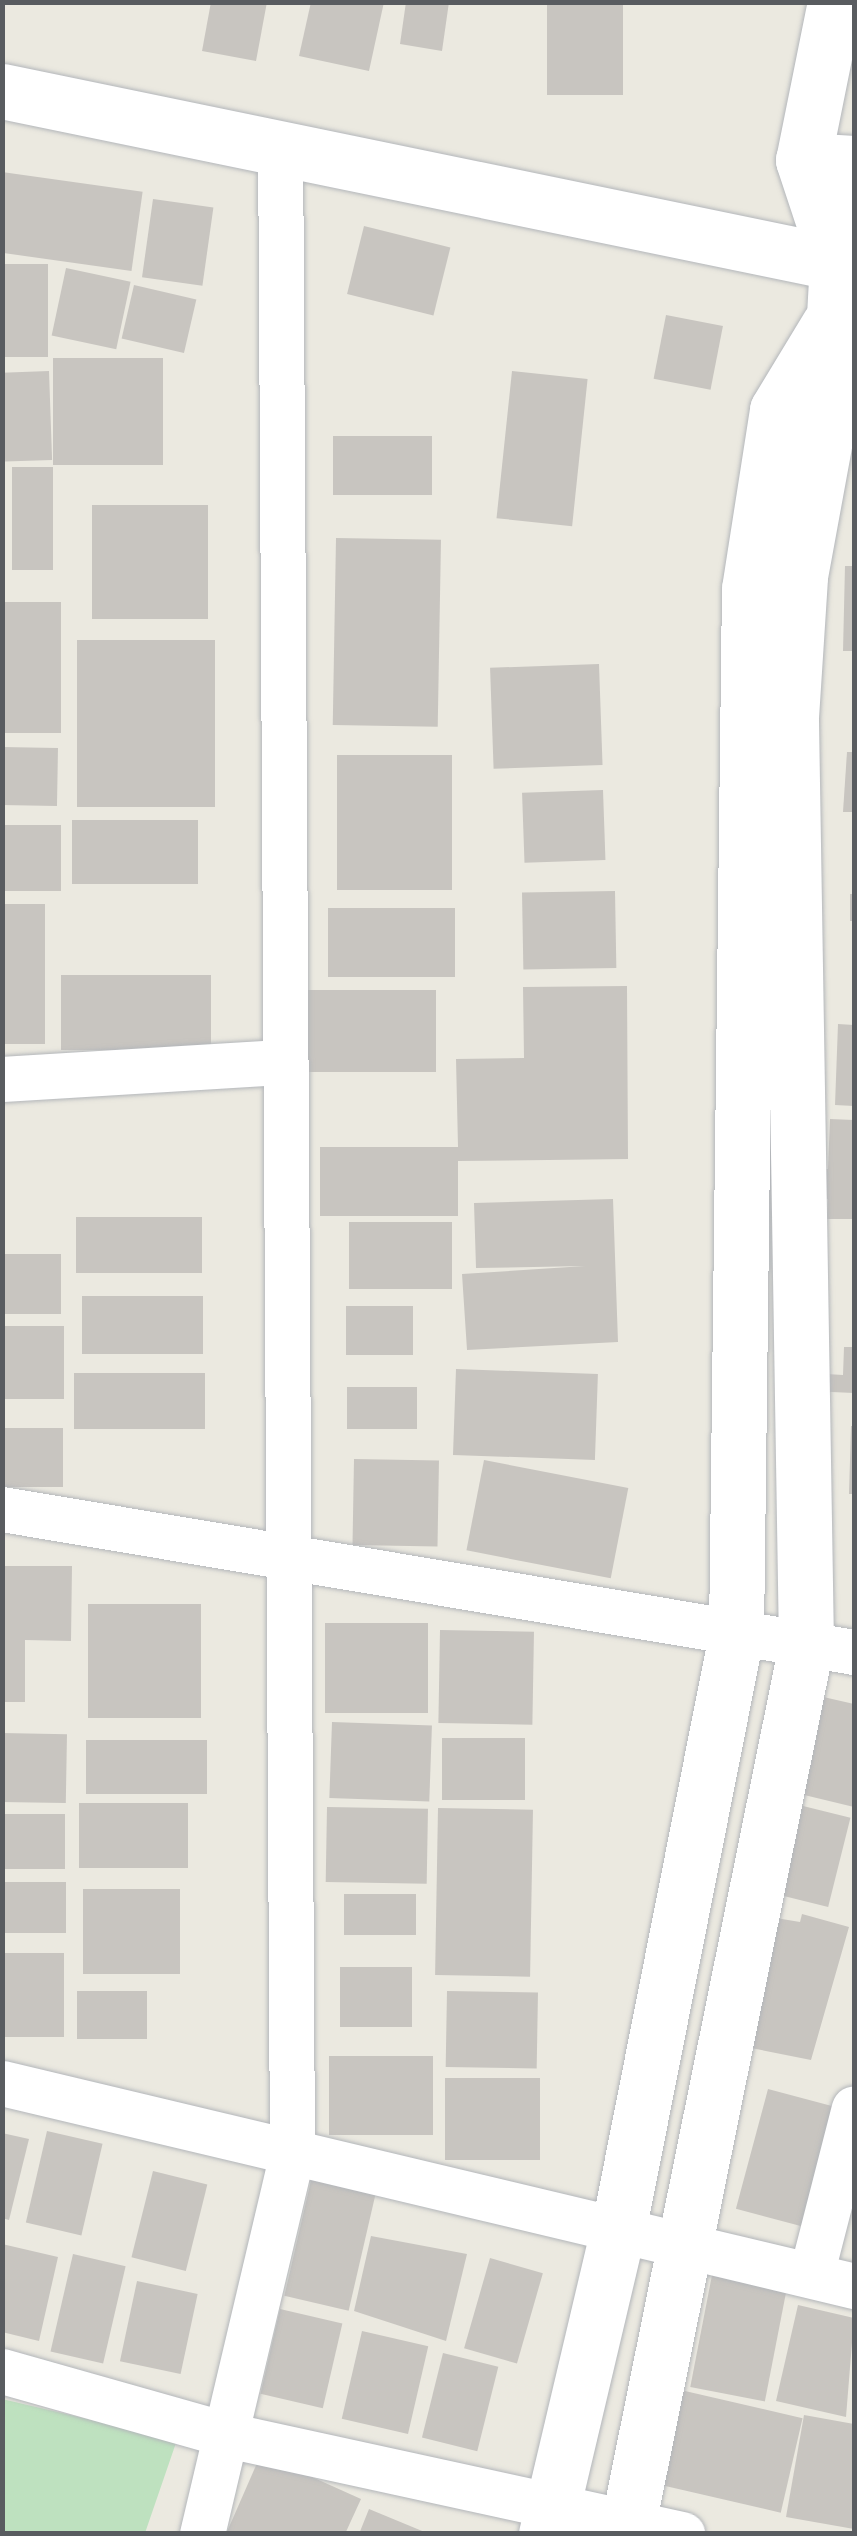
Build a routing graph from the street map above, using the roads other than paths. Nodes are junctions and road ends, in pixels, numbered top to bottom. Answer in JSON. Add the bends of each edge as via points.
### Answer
{"nodes":[{"id":1,"x":835,"y":2,"type":"edge"},
{"id":2,"x":836,"y":71,"type":"edge"},
{"id":3,"x":2,"y":91,"type":"edge"},
{"id":4,"x":280,"y":154,"type":"junction"},
{"id":5,"x":829,"y":162,"type":"edge"},
{"id":6,"x":846,"y":238,"type":"edge"},
{"id":7,"x":829,"y":324,"type":"junction"},
{"id":8,"x":842,"y":422,"type":"edge"},
{"id":9,"x":282,"y":1062,"type":"junction"},
{"id":10,"x":2,"y":1079,"type":"edge"},
{"id":11,"x":2,"y":1509,"type":"edge"},
{"id":12,"x":293,"y":1551,"type":"junction"},
{"id":13,"x":736,"y":1634,"type":"junction"},
{"id":14,"x":831,"y":1648,"type":"edge"},
{"id":15,"x":2,"y":2083,"type":"edge"},
{"id":16,"x":854,"y":2108,"type":"edge"},
{"id":17,"x":292,"y":2152,"type":"junction"},
{"id":18,"x":619,"y":2226,"type":"junction"},
{"id":19,"x":687,"y":2244,"type":"junction"},
{"id":20,"x":811,"y":2275,"type":"junction"},
{"id":21,"x":854,"y":2286,"type":"edge"},
{"id":22,"x":2,"y":2371,"type":"edge"},
{"id":23,"x":232,"y":2436,"type":"junction"},
{"id":24,"x":549,"y":2521,"type":"edge"},
{"id":25,"x":628,"y":2528,"type":"edge"},
{"id":26,"x":202,"y":2534,"type":"edge"},
{"id":27,"x":682,"y":2534,"type":"edge"}],
"edges":[{"from":1,"to":2,"type":"street"},
{"from":2,"to":5,"type":"street"},
{"from":3,"to":4,"type":"street"},
{"from":4,"to":6,"type":"street"},
{"from":4,"to":9,"type":"street"},
{"from":5,"to":6,"type":"street"},
{"from":6,"to":7,"type":"street"},
{"from":7,"to":8,"type":"street"},
{"from":7,"to":13,"type":"street","via":[[778,410],[749,590]]},
{"from":8,"to":14,"type":"street","via":[[800,576],[791,716]]},
{"from":9,"to":10,"type":"street"},
{"from":9,"to":12,"type":"street"},
{"from":11,"to":12,"type":"street"},
{"from":12,"to":13,"type":"street"},
{"from":12,"to":17,"type":"street"},
{"from":13,"to":14,"type":"street"},
{"from":13,"to":18,"type":"street"},
{"from":14,"to":19,"type":"street"},
{"from":15,"to":17,"type":"street"},
{"from":16,"to":20,"type":"street"},
{"from":17,"to":18,"type":"street"},
{"from":17,"to":23,"type":"street"},
{"from":18,"to":19,"type":"street"},
{"from":18,"to":24,"type":"street"},
{"from":19,"to":20,"type":"street"},
{"from":19,"to":25,"type":"street"},
{"from":20,"to":21,"type":"street"},
{"from":22,"to":23,"type":"street"},
{"from":23,"to":24,"type":"street"},
{"from":23,"to":26,"type":"street"},
{"from":24,"to":25,"type":"street"},
{"from":25,"to":27,"type":"street"}]}
